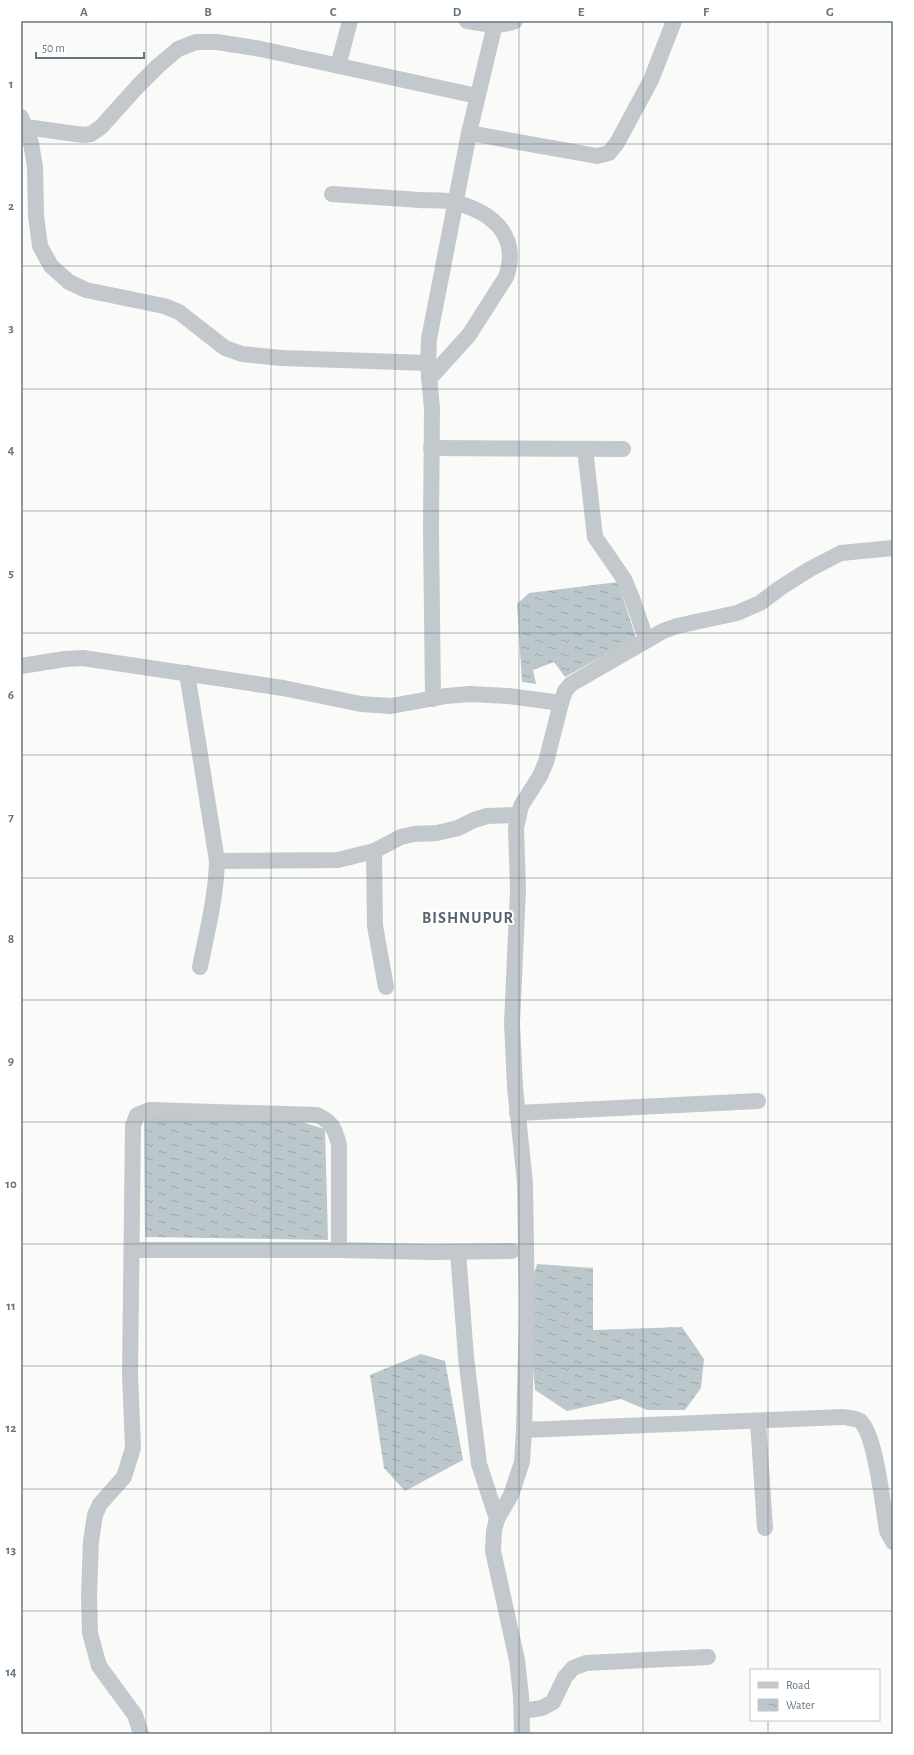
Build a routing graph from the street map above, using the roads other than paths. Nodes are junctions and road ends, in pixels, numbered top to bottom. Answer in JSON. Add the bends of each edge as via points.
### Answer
{"nodes":[{"id":1,"x":350,"y":21,"type":"edge"},
{"id":2,"x":467,"y":21,"type":"edge"},
{"id":3,"x":516,"y":21,"type":"edge"},
{"id":4,"x":674,"y":21,"type":"edge"},
{"id":5,"x":495,"y":24,"type":"junction"},
{"id":6,"x":338,"y":66,"type":"junction"},
{"id":7,"x":477,"y":96,"type":"junction"},
{"id":8,"x":24,"y":122,"type":"edge"},
{"id":9,"x":469,"y":133,"type":"junction"},
{"id":10,"x":332,"y":194,"type":"dead end"},
{"id":11,"x":456,"y":202,"type":"junction"},
{"id":12,"x":428,"y":363,"type":"junction"},
{"id":13,"x":429,"y":379,"type":"junction"},
{"id":14,"x":431,"y":448,"type":"junction"},
{"id":15,"x":623,"y":448,"type":"dead end"},
{"id":16,"x":585,"y":449,"type":"junction"},
{"id":17,"x":893,"y":548,"type":"edge"},
{"id":18,"x":646,"y":639,"type":"junction"},
{"id":19,"x":21,"y":666,"type":"edge"},
{"id":20,"x":187,"y":673,"type":"junction"},
{"id":21,"x":434,"y":698,"type":"junction"},
{"id":22,"x":561,"y":703,"type":"junction"},
{"id":23,"x":519,"y":815,"type":"junction"},
{"id":24,"x":374,"y":851,"type":"junction"},
{"id":25,"x":217,"y":861,"type":"junction"},
{"id":26,"x":200,"y":967,"type":"dead end"},
{"id":27,"x":386,"y":987,"type":"dead end"},
{"id":28,"x":758,"y":1101,"type":"dead end"},
{"id":29,"x":517,"y":1114,"type":"junction"},
{"id":30,"x":133,"y":1250,"type":"junction"},
{"id":31,"x":339,"y":1250,"type":"junction"},
{"id":32,"x":512,"y":1250,"type":"dead end"},
{"id":33,"x":458,"y":1252,"type":"junction"},
{"id":34,"x":758,"y":1421,"type":"junction"},
{"id":35,"x":524,"y":1430,"type":"junction"},
{"id":36,"x":497,"y":1519,"type":"junction"},
{"id":37,"x":765,"y":1528,"type":"dead end"},
{"id":38,"x":893,"y":1542,"type":"edge"},
{"id":39,"x":708,"y":1657,"type":"dead end"},
{"id":40,"x":522,"y":1711,"type":"junction"},
{"id":41,"x":141,"y":1734,"type":"edge"},
{"id":42,"x":522,"y":1734,"type":"edge"}],
"edges":[{"from":1,"to":6,"type":"street"},
{"from":2,"to":5,"type":"street"},
{"from":3,"to":5,"type":"street"},
{"from":4,"to":9,"type":"street","via":[[651,80],[609,153],[597,156]]},
{"from":5,"to":7,"type":"street"},
{"from":6,"to":7,"type":"street"},
{"from":6,"to":8,"type":"street","via":[[261,49],[217,42],[196,42],[178,49],[158,66],[101,128],[91,134],[83,135]]},
{"from":7,"to":9,"type":"street"},
{"from":8,"to":12,"type":"street","via":[[35,167],[36,216],[40,246],[52,266],[69,282],[86,290],[164,306],[179,312],[225,348],[242,354],[282,358]]},
{"from":9,"to":11,"type":"street"},
{"from":10,"to":11,"type":"street"},
{"from":11,"to":12,"type":"street","via":[[429,339]]},
{"from":11,"to":13,"type":"street","via":[[486,215],[499,226],[507,236],[510,267],[469,335]]},
{"from":12,"to":13,"type":"street"},
{"from":13,"to":14,"type":"street","via":[[432,409]]},
{"from":14,"to":16,"type":"street"},
{"from":14,"to":21,"type":"street"},
{"from":15,"to":16,"type":"street"},
{"from":16,"to":18,"type":"street","via":[[595,537],[624,578]]},
{"from":17,"to":18,"type":"street","via":[[841,554],[810,569],[760,603],[737,613],[677,626]]},
{"from":18,"to":22,"type":"street","via":[[571,684],[565,690]]},
{"from":19,"to":20,"type":"street","via":[[82,658]]},
{"from":20,"to":21,"type":"street","via":[[283,688],[361,704],[391,706]]},
{"from":20,"to":25,"type":"street"},
{"from":21,"to":22,"type":"street","via":[[470,694]]},
{"from":22,"to":23,"type":"street","via":[[546,762],[521,806]]},
{"from":23,"to":24,"type":"street","via":[[487,816],[458,828],[401,837]]},
{"from":23,"to":29,"type":"street","via":[[516,828],[518,890],[512,1023]]},
{"from":24,"to":25,"type":"street","via":[[338,860]]},
{"from":24,"to":27,"type":"street","via":[[375,926]]},
{"from":25,"to":26,"type":"street","via":[[214,902]]},
{"from":28,"to":29,"type":"street"},
{"from":29,"to":35,"type":"street","via":[[525,1183],[527,1311]]},
{"from":30,"to":31,"type":"street"},
{"from":30,"to":31,"type":"street","via":[[133,1126],[137,1115],[150,1110],[317,1115],[328,1120],[335,1130],[339,1145]]},
{"from":30,"to":41,"type":"street","via":[[130,1375],[133,1448],[124,1477],[100,1504],[95,1515],[91,1541],[89,1604],[90,1633],[98,1666],[135,1715]]},
{"from":31,"to":33,"type":"street"},
{"from":32,"to":33,"type":"street"},
{"from":33,"to":36,"type":"street","via":[[466,1357],[479,1464]]},
{"from":34,"to":35,"type":"street"},
{"from":34,"to":37,"type":"street"},
{"from":34,"to":38,"type":"street","via":[[843,1417],[859,1420],[866,1427],[871,1441],[887,1530]]},
{"from":35,"to":36,"type":"street","via":[[522,1462],[510,1495]]},
{"from":36,"to":40,"type":"street","via":[[493,1551],[517,1660]]},
{"from":39,"to":40,"type":"street","via":[[586,1663],[573,1668],[565,1677],[553,1702],[542,1708]]},
{"from":40,"to":42,"type":"street"}]}
